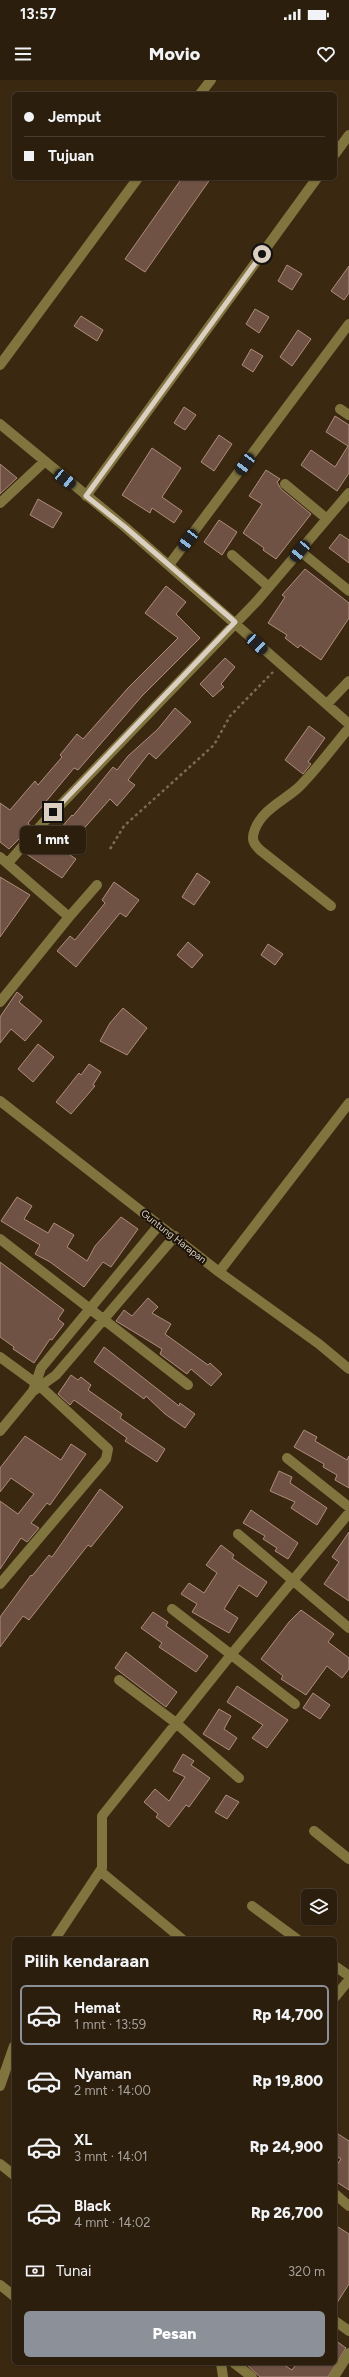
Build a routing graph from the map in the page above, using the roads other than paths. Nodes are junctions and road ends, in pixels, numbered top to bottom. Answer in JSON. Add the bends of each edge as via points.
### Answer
{"nodes":[{"id":1,"x":211,"y":80,"type":"edge"},
{"id":2,"x":202,"y":92,"type":"edge"},
{"id":3,"x":349,"y":135,"type":"edge"},
{"id":4,"x":337,"y":151,"type":"edge"},
{"id":5,"x":137,"y":180,"type":"edge"},
{"id":6,"x":316,"y":180,"type":"edge"},
{"id":7,"x":349,"y":324,"type":"edge"},
{"id":8,"x":0,"y":365,"type":"edge"},
{"id":9,"x":340,"y":409,"type":"dead end"},
{"id":10,"x":349,"y":416,"type":"edge"},
{"id":11,"x":0,"y":424,"type":"edge"},
{"id":12,"x":44,"y":462,"type":"junction"},
{"id":13,"x":285,"y":484,"type":"dead end"},
{"id":14,"x":349,"y":493,"type":"edge"},
{"id":15,"x":86,"y":496,"type":"junction"},
{"id":16,"x":0,"y":504,"type":"edge"},
{"id":17,"x":327,"y":518,"type":"junction"},
{"id":18,"x":300,"y":551,"type":"junction"},
{"id":19,"x":232,"y":556,"type":"dead end"},
{"id":20,"x":169,"y":565,"type":"junction"},
{"id":21,"x":269,"y":587,"type":"junction"},
{"id":22,"x":349,"y":591,"type":"edge"},
{"id":23,"x":235,"y":622,"type":"junction"},
{"id":24,"x":349,"y":681,"type":"edge"},
{"id":25,"x":327,"y":704,"type":"junction"},
{"id":26,"x":349,"y":724,"type":"edge"},
{"id":27,"x":349,"y":728,"type":"edge"},
{"id":28,"x":4,"y":860,"type":"edge"},
{"id":29,"x":97,"y":885,"type":"dead end"},
{"id":30,"x":331,"y":906,"type":"dead end"},
{"id":31,"x":69,"y":917,"type":"junction"},
{"id":32,"x":0,"y":1002,"type":"edge"},
{"id":33,"x":0,"y":1101,"type":"edge"},
{"id":34,"x":349,"y":1103,"type":"edge"},
{"id":35,"x":159,"y":1225,"type":"junction"},
{"id":36,"x":175,"y":1236,"type":"junction"},
{"id":37,"x":0,"y":1238,"type":"edge"},
{"id":38,"x":219,"y":1272,"type":"junction"},
{"id":39,"x":90,"y":1307,"type":"junction"},
{"id":40,"x":105,"y":1318,"type":"junction"},
{"id":41,"x":0,"y":1357,"type":"edge"},
{"id":42,"x":349,"y":1369,"type":"edge"},
{"id":43,"x":188,"y":1385,"type":"dead end"},
{"id":44,"x":36,"y":1387,"type":"junction"},
{"id":45,"x":0,"y":1432,"type":"edge"},
{"id":46,"x":287,"y":1458,"type":"dead end"},
{"id":47,"x":349,"y":1507,"type":"edge"},
{"id":48,"x":349,"y":1513,"type":"edge"},
{"id":49,"x":238,"y":1534,"type":"dead end"},
{"id":50,"x":294,"y":1582,"type":"junction"},
{"id":51,"x":0,"y":1584,"type":"edge"},
{"id":52,"x":172,"y":1609,"type":"dead end"},
{"id":53,"x":349,"y":1628,"type":"edge"},
{"id":54,"x":230,"y":1656,"type":"junction"},
{"id":55,"x":119,"y":1680,"type":"dead end"},
{"id":56,"x":295,"y":1704,"type":"dead end"},
{"id":57,"x":176,"y":1723,"type":"junction"},
{"id":58,"x":239,"y":1778,"type":"dead end"},
{"id":59,"x":314,"y":1831,"type":"dead end"},
{"id":60,"x":349,"y":1859,"type":"edge"},
{"id":61,"x":100,"y":1872,"type":"junction"},
{"id":62,"x":252,"y":1906,"type":"dead end"},
{"id":63,"x":56,"y":1937,"type":"edge"},
{"id":64,"x":180,"y":1937,"type":"edge"},
{"id":65,"x":295,"y":1937,"type":"edge"},
{"id":66,"x":337,"y":1967,"type":"edge"},
{"id":67,"x":349,"y":1976,"type":"edge"},
{"id":68,"x":349,"y":1980,"type":"edge"},
{"id":69,"x":337,"y":1995,"type":"edge"},
{"id":70,"x":12,"y":2054,"type":"edge"},
{"id":71,"x":0,"y":2086,"type":"edge"},
{"id":72,"x":0,"y":2164,"type":"edge"},
{"id":73,"x":12,"y":2173,"type":"edge"},
{"id":74,"x":337,"y":2196,"type":"edge"},
{"id":75,"x":349,"y":2206,"type":"edge"},
{"id":76,"x":0,"y":2285,"type":"edge"},
{"id":77,"x":12,"y":2294,"type":"edge"},
{"id":78,"x":337,"y":2322,"type":"edge"},
{"id":79,"x":349,"y":2331,"type":"edge"},
{"id":80,"x":349,"y":2353,"type":"edge"},
{"id":81,"x":221,"y":2365,"type":"edge"},
{"id":82,"x":237,"y":2365,"type":"edge"},
{"id":83,"x":223,"y":2377,"type":"edge"},
{"id":84,"x":252,"y":2377,"type":"edge"},
{"id":85,"x":334,"y":2377,"type":"edge"}],
"edges":[{"from":1,"to":2,"type":"street"},
{"from":3,"to":4,"type":"street"},
{"from":5,"to":8,"type":"street"},
{"from":6,"to":15,"type":"street"},
{"from":7,"to":20,"type":"street"},
{"from":9,"to":10,"type":"street"},
{"from":11,"to":12,"type":"street"},
{"from":12,"to":15,"type":"street"},
{"from":12,"to":16,"type":"street"},
{"from":13,"to":17,"type":"street"},
{"from":14,"to":17,"type":"street"},
{"from":15,"to":20,"type":"street"},
{"from":17,"to":18,"type":"street"},
{"from":18,"to":21,"type":"street"},
{"from":18,"to":22,"type":"street"},
{"from":19,"to":21,"type":"street"},
{"from":20,"to":23,"type":"street"},
{"from":21,"to":23,"type":"street"},
{"from":23,"to":25,"type":"street","via":[[280,665]]},
{"from":23,"to":28,"type":"street","via":[[43,823]]},
{"from":24,"to":25,"type":"street"},
{"from":25,"to":26,"type":"street"},
{"from":27,"to":30,"type":"street","via":[[299,787],[265,814],[255,828],[252,838],[260,850]]},
{"from":28,"to":31,"type":"street"},
{"from":29,"to":31,"type":"street"},
{"from":31,"to":32,"type":"street"},
{"from":33,"to":35,"type":"street","name":"Guntung Harapan"},
{"from":34,"to":38,"type":"street"},
{"from":35,"to":36,"type":"street","name":"Guntung Harapan"},
{"from":35,"to":39,"type":"street"},
{"from":36,"to":38,"type":"street","name":"Guntung Harapan"},
{"from":36,"to":40,"type":"street"},
{"from":37,"to":39,"type":"street"},
{"from":38,"to":42,"type":"street","name":"Guntung Harapan","via":[[319,1344]]},
{"from":39,"to":40,"type":"street"},
{"from":39,"to":44,"type":"street","via":[[41,1368]]},
{"from":40,"to":43,"type":"street"},
{"from":40,"to":44,"type":"street","via":[[56,1375]]},
{"from":41,"to":44,"type":"street"},
{"from":44,"to":45,"type":"street"},
{"from":44,"to":51,"type":"street","via":[[105,1445],[108,1452],[102,1464]]},
{"from":46,"to":47,"type":"street"},
{"from":48,"to":50,"type":"street"},
{"from":49,"to":50,"type":"street"},
{"from":50,"to":53,"type":"street"},
{"from":50,"to":54,"type":"street"},
{"from":52,"to":54,"type":"street"},
{"from":54,"to":56,"type":"street"},
{"from":54,"to":57,"type":"street"},
{"from":55,"to":57,"type":"street"},
{"from":57,"to":58,"type":"street"},
{"from":57,"to":61,"type":"street","via":[[102,1816]]},
{"from":59,"to":60,"type":"street"},
{"from":61,"to":63,"type":"street"},
{"from":61,"to":64,"type":"street"},
{"from":62,"to":65,"type":"street"},
{"from":66,"to":67,"type":"street"},
{"from":68,"to":69,"type":"street"},
{"from":70,"to":71,"type":"street"},
{"from":72,"to":73,"type":"street"},
{"from":74,"to":75,"type":"street"},
{"from":76,"to":77,"type":"street"},
{"from":78,"to":79,"type":"street"},
{"from":80,"to":85,"type":"street"},
{"from":81,"to":83,"type":"street"},
{"from":82,"to":84,"type":"street"}]}
